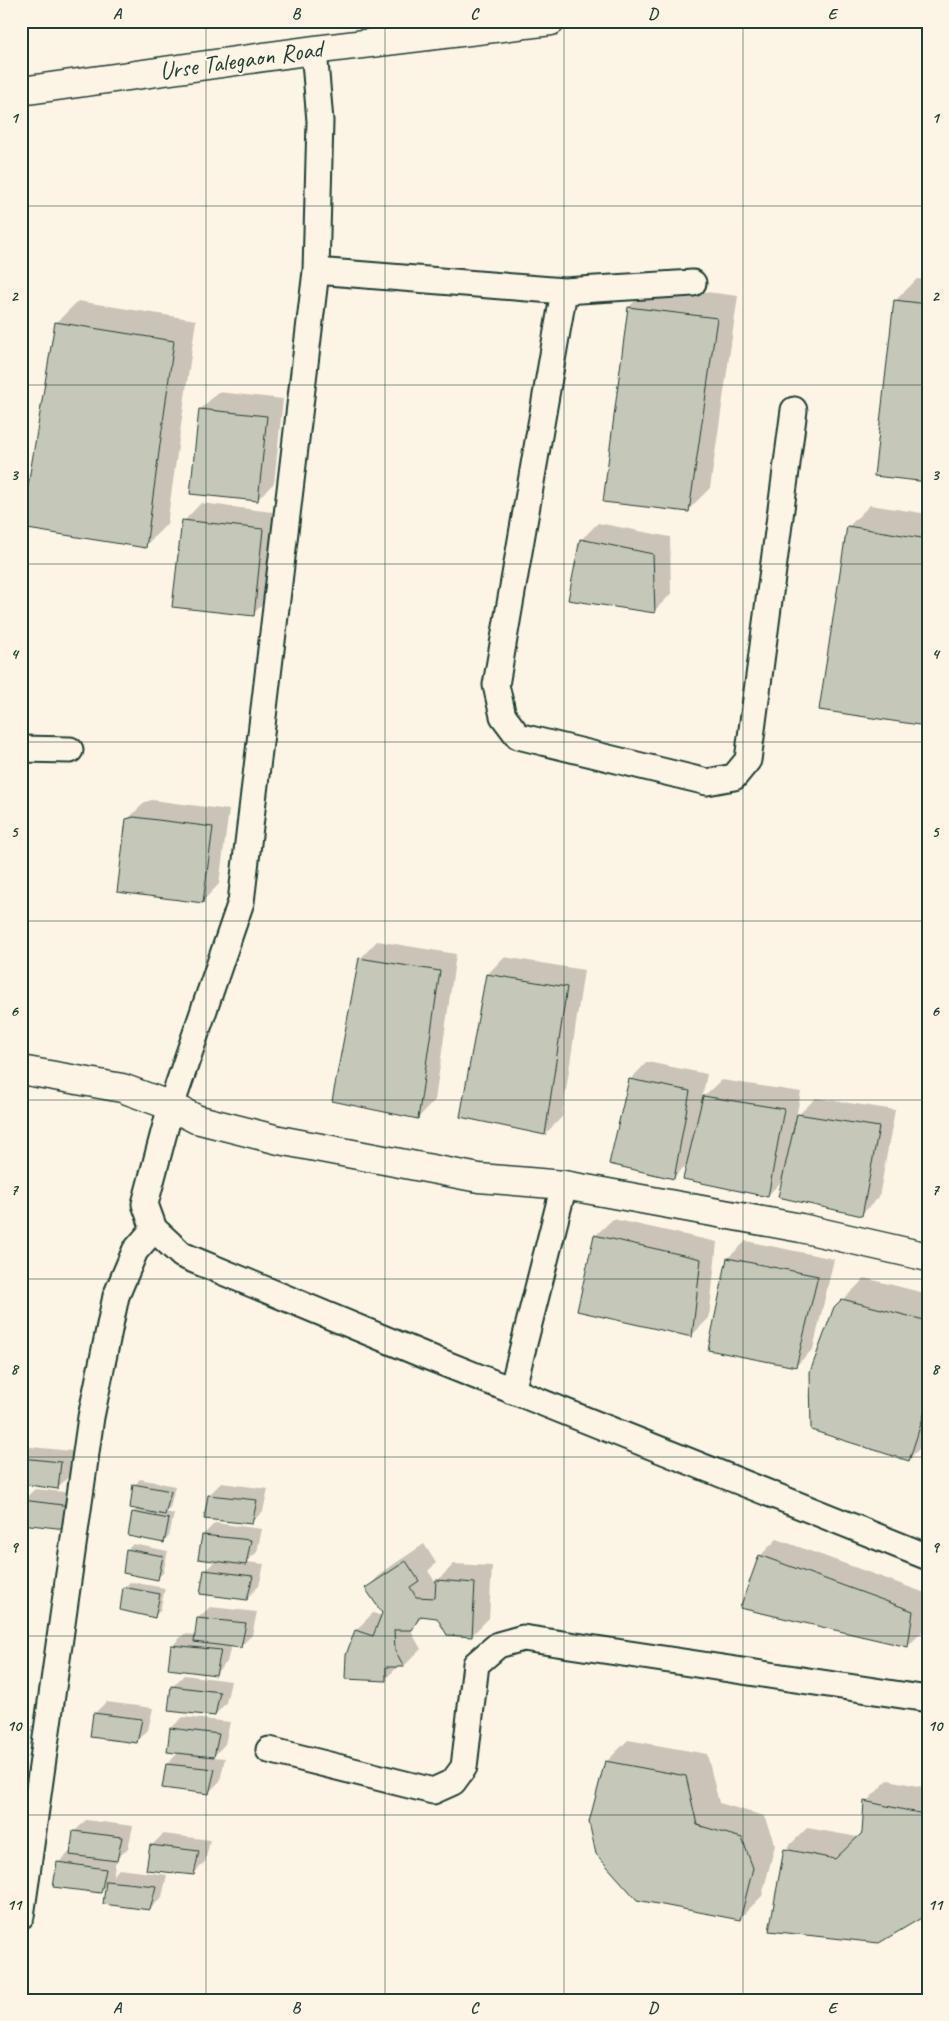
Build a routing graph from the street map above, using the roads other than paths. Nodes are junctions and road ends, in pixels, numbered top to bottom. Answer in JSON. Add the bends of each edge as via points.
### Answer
{"nodes":[{"id":1,"x":551,"y":21,"type":"edge"},
{"id":2,"x":429,"y":29,"type":"edge"},
{"id":3,"x":314,"y":50,"type":"junction"},
{"id":4,"x":21,"y":91,"type":"edge"},
{"id":5,"x":316,"y":271,"type":"junction"},
{"id":6,"x":693,"y":283,"type":"dead end"},
{"id":7,"x":564,"y":291,"type":"junction"},
{"id":8,"x":794,"y":410,"type":"dead end"},
{"id":9,"x":21,"y":749,"type":"edge"},
{"id":10,"x":70,"y":750,"type":"dead end"},
{"id":11,"x":21,"y":1070,"type":"edge"},
{"id":12,"x":172,"y":1106,"type":"junction"},
{"id":13,"x":564,"y":1185,"type":"junction"},
{"id":14,"x":154,"y":1229,"type":"junction"},
{"id":15,"x":928,"y":1257,"type":"edge"},
{"id":16,"x":512,"y":1391,"type":"junction"},
{"id":17,"x":928,"y":1557,"type":"edge"},
{"id":18,"x":928,"y":1699,"type":"edge"},
{"id":19,"x":270,"y":1750,"type":"dead end"},
{"id":20,"x":29,"y":1799,"type":"edge"},
{"id":21,"x":21,"y":1916,"type":"edge"}],
"edges":[{"from":1,"to":2,"type":"main road","name":"Urse Talegaon Road"},
{"from":2,"to":3,"type":"main road","name":"Urse Talegaon Road"},
{"from":3,"to":4,"type":"main road","name":"Urse Talegaon Road"},
{"from":3,"to":5,"type":"street","via":[[320,121]]},
{"from":5,"to":7,"type":"street"},
{"from":5,"to":12,"type":"street","via":[[241,902]]},
{"from":6,"to":7,"type":"street"},
{"from":7,"to":8,"type":"street","via":[[496,685],[503,716],[518,736],[707,782],[734,777],[748,760]]},
{"from":9,"to":10,"type":"street"},
{"from":11,"to":12,"type":"main road","via":[[122,1088]]},
{"from":12,"to":13,"type":"main road","via":[[196,1119],[279,1140],[479,1178]]},
{"from":12,"to":14,"type":"street","via":[[145,1204]]},
{"from":13,"to":15,"type":"main road","via":[[801,1228]]},
{"from":13,"to":16,"type":"street"},
{"from":14,"to":16,"type":"street","via":[[182,1255]]},
{"from":14,"to":20,"type":"street","via":[[135,1251],[116,1296],[93,1408]]},
{"from":16,"to":17,"type":"street"},
{"from":18,"to":19,"type":"street","via":[[523,1638],[498,1645],[476,1664],[464,1767],[453,1782],[433,1791]]},
{"from":20,"to":21,"type":"street"}]}
